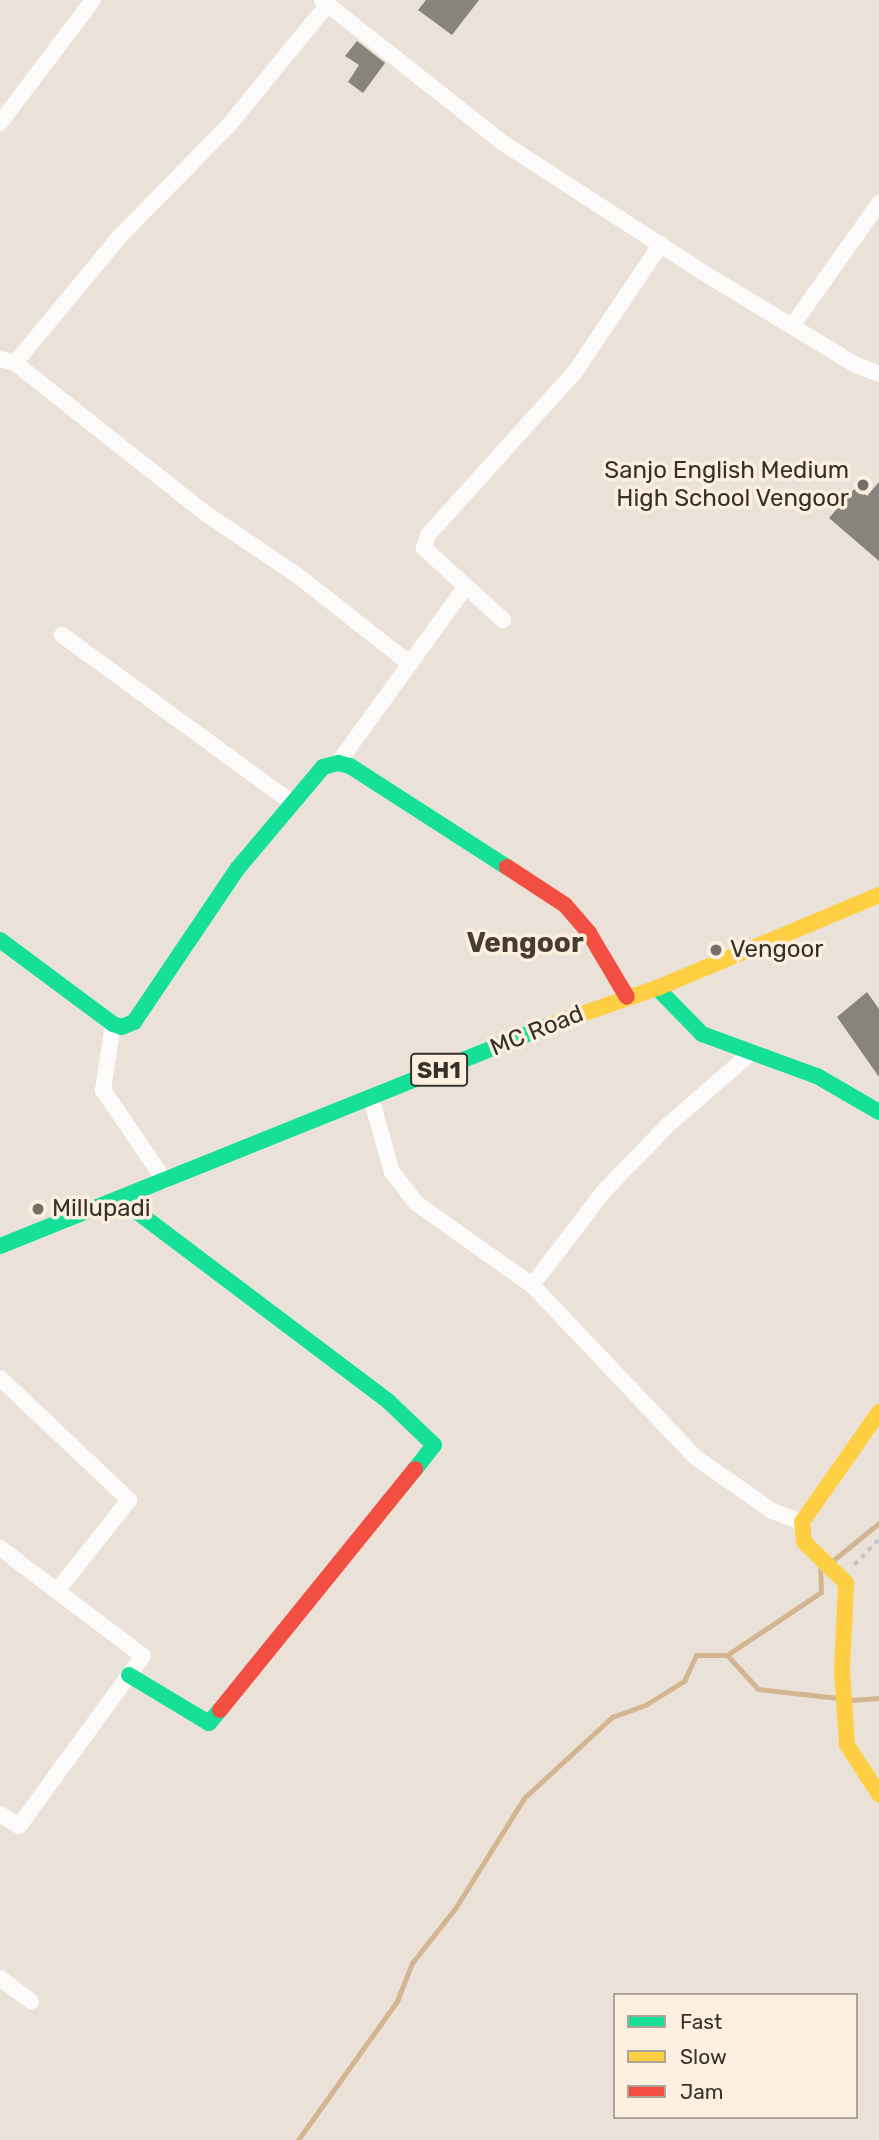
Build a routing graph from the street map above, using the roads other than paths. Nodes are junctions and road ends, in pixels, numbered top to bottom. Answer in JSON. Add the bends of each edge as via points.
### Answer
{"nodes":[{"id":1,"x":93,"y":0,"type":"edge"},
{"id":2,"x":325,"y":2,"type":"edge"},
{"id":3,"x":0,"y":123,"type":"edge"},
{"id":4,"x":879,"y":203,"type":"edge"},
{"id":5,"x":661,"y":244,"type":"junction"},
{"id":6,"x":792,"y":326,"type":"junction"},
{"id":7,"x":8,"y":361,"type":"edge"},
{"id":8,"x":879,"y":374,"type":"edge"},
{"id":9,"x":466,"y":586,"type":"junction"},
{"id":10,"x":503,"y":620,"type":"dead end"},
{"id":11,"x":62,"y":635,"type":"dead end"},
{"id":12,"x":410,"y":664,"type":"junction"},
{"id":13,"x":338,"y":763,"type":"junction"},
{"id":14,"x":291,"y":802,"type":"junction"},
{"id":15,"x":879,"y":895,"type":"edge"},
{"id":16,"x":0,"y":940,"type":"edge"},
{"id":17,"x":657,"y":988,"type":"junction"},
{"id":18,"x":627,"y":997,"type":"junction"},
{"id":19,"x":113,"y":1024,"type":"junction"},
{"id":20,"x":752,"y":1052,"type":"junction"},
{"id":21,"x":371,"y":1098,"type":"junction"},
{"id":22,"x":879,"y":1112,"type":"edge"},
{"id":23,"x":165,"y":1181,"type":"junction"},
{"id":24,"x":120,"y":1199,"type":"junction"},
{"id":25,"x":0,"y":1246,"type":"edge"},
{"id":26,"x":532,"y":1284,"type":"junction"},
{"id":27,"x":0,"y":1378,"type":"edge"},
{"id":28,"x":879,"y":1412,"type":"edge"},
{"id":29,"x":802,"y":1522,"type":"junction"},
{"id":30,"x":0,"y":1548,"type":"edge"},
{"id":31,"x":57,"y":1591,"type":"junction"},
{"id":32,"x":130,"y":1675,"type":"junction"},
{"id":33,"x":879,"y":1794,"type":"edge"},
{"id":34,"x":0,"y":1814,"type":"edge"},
{"id":35,"x":0,"y":1979,"type":"edge"},
{"id":36,"x":31,"y":2001,"type":"dead end"}],
"edges":[{"from":1,"to":3,"type":"street"},
{"from":2,"to":5,"type":"street","via":[[503,143]]},
{"from":2,"to":7,"type":"street","via":[[229,125],[121,235]]},
{"from":4,"to":6,"type":"street"},
{"from":5,"to":6,"type":"street"},
{"from":5,"to":9,"type":"street","via":[[576,372],[428,535],[424,548]]},
{"from":6,"to":8,"type":"street"},
{"from":7,"to":12,"type":"street"},
{"from":9,"to":10,"type":"street"},
{"from":9,"to":12,"type":"street"},
{"from":11,"to":14,"type":"street"},
{"from":12,"to":13,"type":"street"},
{"from":13,"to":14,"type":"street","via":[[323,767]]},
{"from":13,"to":18,"type":"street","via":[[565,905],[589,933]]},
{"from":14,"to":19,"type":"street","via":[[238,868],[149,1006],[134,1022],[122,1027]]},
{"from":15,"to":17,"type":"street","name":"MC Road","number":"SH1"},
{"from":16,"to":19,"type":"street"},
{"from":17,"to":18,"type":"street","name":"MC Road","number":"SH1"},
{"from":17,"to":20,"type":"street","via":[[702,1034]]},
{"from":18,"to":21,"type":"street","name":"MC Road","number":"SH1"},
{"from":19,"to":23,"type":"street","via":[[103,1090]]},
{"from":20,"to":22,"type":"street","via":[[817,1076]]},
{"from":20,"to":26,"type":"street","via":[[668,1125],[605,1190]]},
{"from":21,"to":23,"type":"street","name":"MC Road","number":"SH1"},
{"from":21,"to":26,"type":"street","via":[[392,1172],[416,1203]]},
{"from":23,"to":24,"type":"street","name":"MC Road","number":"SH1"},
{"from":24,"to":25,"type":"street","name":"MC Road","number":"SH1"},
{"from":24,"to":32,"type":"street","via":[[389,1402],[434,1445],[209,1723]]},
{"from":26,"to":29,"type":"street","via":[[695,1457],[772,1511]]},
{"from":27,"to":31,"type":"street","via":[[129,1500]]},
{"from":28,"to":29,"type":"street"},
{"from":29,"to":33,"type":"street","via":[[804,1542],[846,1583],[842,1671],[847,1745]]},
{"from":30,"to":31,"type":"street"},
{"from":31,"to":32,"type":"street","via":[[143,1656]]},
{"from":32,"to":34,"type":"street","via":[[19,1826]]},
{"from":35,"to":36,"type":"street"}]}
